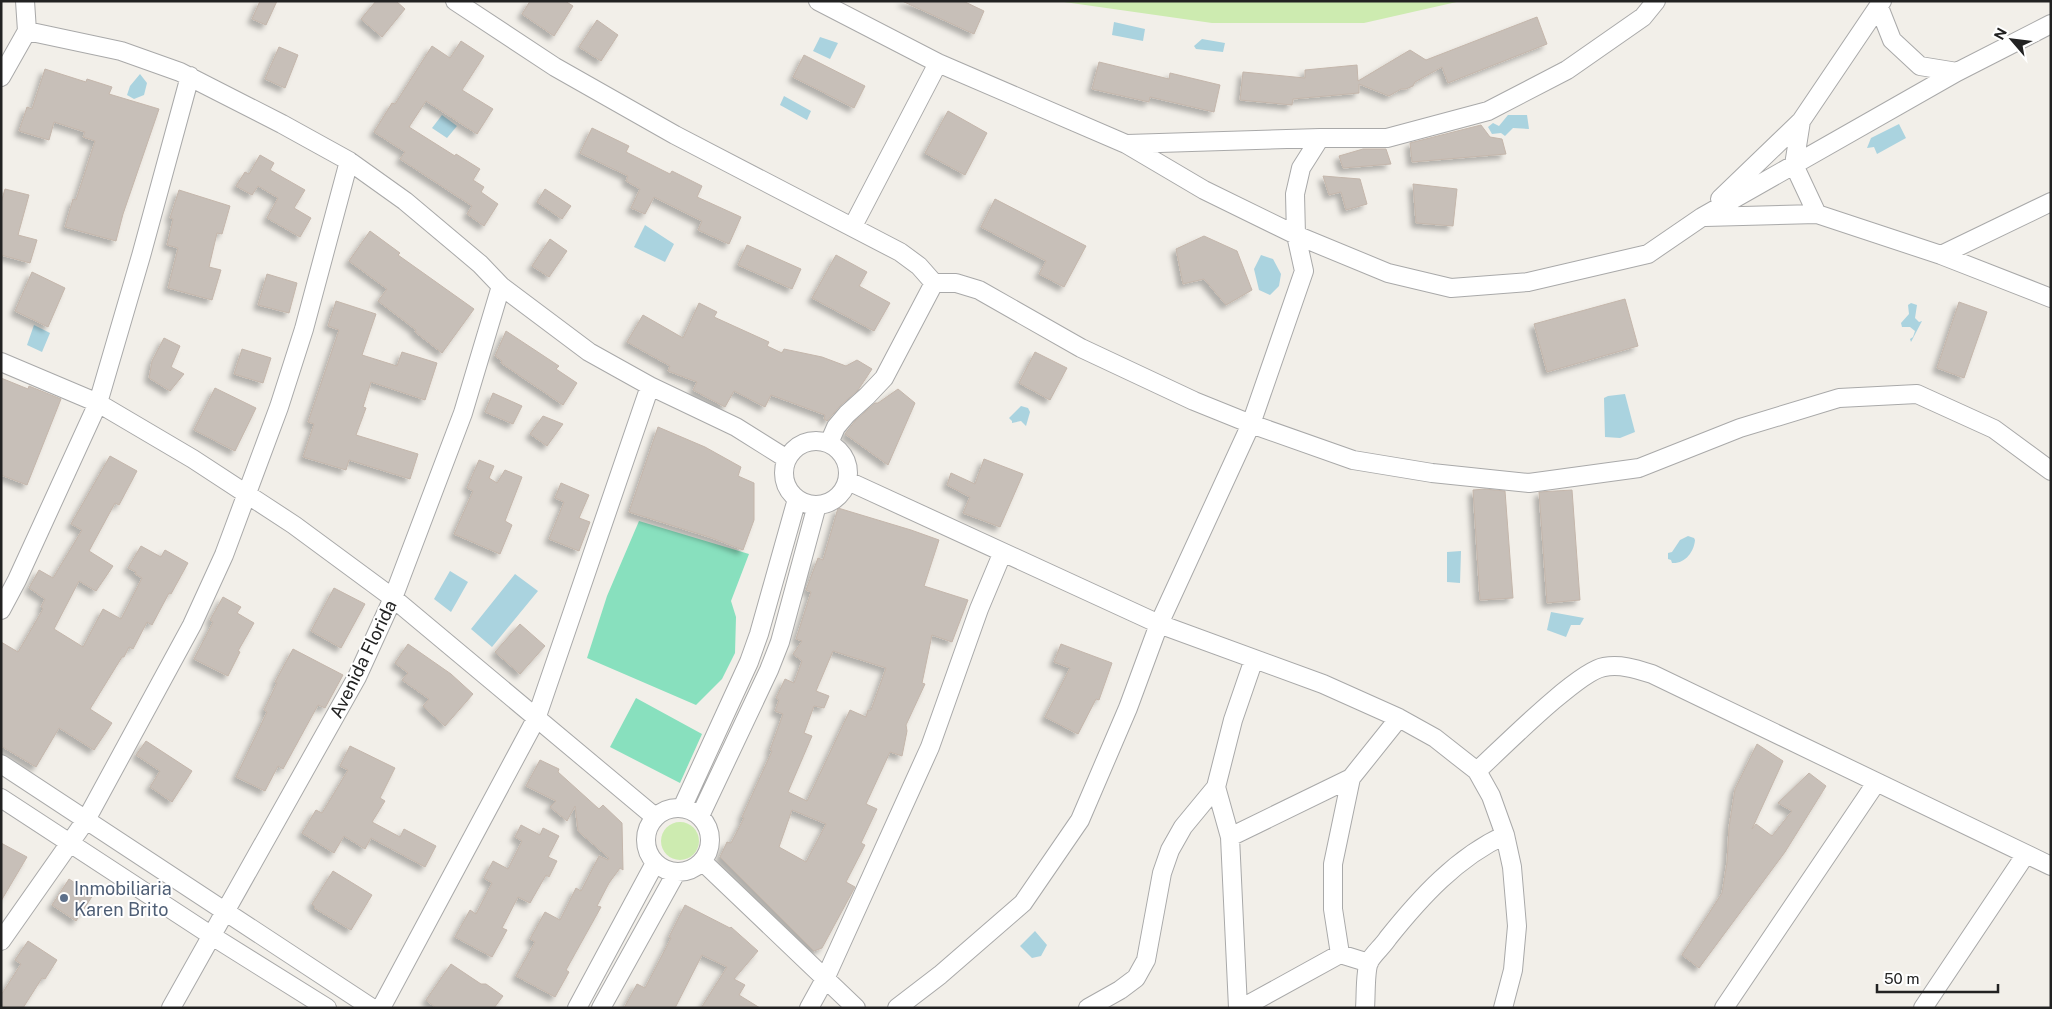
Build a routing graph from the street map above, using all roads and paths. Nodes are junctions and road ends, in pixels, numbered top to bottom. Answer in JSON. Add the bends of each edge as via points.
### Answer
{"nodes":[{"id":1,"x":25,"y":1,"type":"edge"},
{"id":2,"x":455,"y":1,"type":"edge"},
{"id":3,"x":818,"y":1,"type":"edge"},
{"id":4,"x":1656,"y":1,"type":"edge"},
{"id":5,"x":1880,"y":4,"type":"edge"},
{"id":6,"x":2051,"y":24,"type":"edge"},
{"id":7,"x":27,"y":31,"type":"junction"},
{"id":8,"x":938,"y":63,"type":"junction"},
{"id":9,"x":1957,"y":72,"type":"junction"},
{"id":10,"x":190,"y":76,"type":"junction"},
{"id":11,"x":1,"y":77,"type":"edge"},
{"id":12,"x":1801,"y":121,"type":"junction"},
{"id":13,"x":1320,"y":138,"type":"junction"},
{"id":14,"x":1126,"y":144,"type":"junction"},
{"id":15,"x":349,"y":161,"type":"junction"},
{"id":16,"x":1794,"y":165,"type":"junction"},
{"id":17,"x":2051,"y":202,"type":"edge"},
{"id":18,"x":1817,"y":214,"type":"junction"},
{"id":19,"x":1702,"y":217,"type":"junction"},
{"id":20,"x":853,"y":226,"type":"junction"},
{"id":21,"x":1296,"y":235,"type":"junction"},
{"id":22,"x":1940,"y":255,"type":"junction"},
{"id":23,"x":934,"y":283,"type":"junction"},
{"id":24,"x":501,"y":286,"type":"junction"},
{"id":25,"x":2051,"y":298,"type":"edge"},
{"id":26,"x":1,"y":362,"type":"edge"},
{"id":27,"x":650,"y":386,"type":"junction"},
{"id":28,"x":98,"y":403,"type":"junction"},
{"id":29,"x":1251,"y":424,"type":"junction"},
{"id":30,"x":829,"y":444,"type":"junction"},
{"id":31,"x":787,"y":459,"type":"junction"},
{"id":32,"x":2051,"y":471,"type":"edge"},
{"id":33,"x":848,"y":481,"type":"junction"},
{"id":34,"x":248,"y":494,"type":"junction"},
{"id":35,"x":797,"y":499,"type":"junction"},
{"id":36,"x":818,"y":505,"type":"junction"},
{"id":37,"x":1002,"y":554,"type":"junction"},
{"id":38,"x":392,"y":598,"type":"junction"},
{"id":39,"x":1,"y":610,"type":"edge"},
{"id":40,"x":1159,"y":624,"type":"junction"},
{"id":41,"x":1254,"y":659,"type":"junction"},
{"id":42,"x":1399,"y":718,"type":"junction"},
{"id":43,"x":536,"y":719,"type":"junction"},
{"id":44,"x":1,"y":764,"type":"edge"},
{"id":45,"x":1477,"y":771,"type":"junction"},
{"id":46,"x":1350,"y":778,"type":"junction"},
{"id":47,"x":1876,"y":783,"type":"junction"},
{"id":48,"x":1216,"y":787,"type":"junction"},
{"id":49,"x":1,"y":798,"type":"edge"},
{"id":50,"x":682,"y":808,"type":"junction"},
{"id":51,"x":700,"y":816,"type":"junction"},
{"id":52,"x":656,"y":817,"type":"junction"},
{"id":53,"x":86,"y":820,"type":"junction"},
{"id":54,"x":1505,"y":835,"type":"junction"},
{"id":55,"x":1230,"y":837,"type":"junction"},
{"id":56,"x":70,"y":843,"type":"junction"},
{"id":57,"x":2026,"y":854,"type":"junction"},
{"id":58,"x":702,"y":861,"type":"junction"},
{"id":59,"x":655,"y":863,"type":"junction"},
{"id":60,"x":2051,"y":866,"type":"edge"},
{"id":61,"x":676,"y":873,"type":"junction"},
{"id":62,"x":226,"y":912,"type":"junction"},
{"id":63,"x":212,"y":936,"type":"junction"},
{"id":64,"x":1,"y":941,"type":"edge"},
{"id":65,"x":1340,"y":954,"type":"junction"},
{"id":66,"x":1369,"y":963,"type":"junction"},
{"id":67,"x":825,"y":979,"type":"junction"},
{"id":68,"x":171,"y":1008,"type":"edge"},
{"id":69,"x":327,"y":1008,"type":"edge"},
{"id":70,"x":372,"y":1008,"type":"edge"},
{"id":71,"x":381,"y":1008,"type":"edge"},
{"id":72,"x":577,"y":1008,"type":"edge"},
{"id":73,"x":601,"y":1008,"type":"edge"},
{"id":74,"x":809,"y":1008,"type":"edge"},
{"id":75,"x":856,"y":1008,"type":"edge"},
{"id":76,"x":897,"y":1008,"type":"edge"},
{"id":77,"x":1088,"y":1008,"type":"edge"},
{"id":78,"x":1238,"y":1008,"type":"edge"},
{"id":79,"x":1242,"y":1008,"type":"edge"},
{"id":80,"x":1366,"y":1008,"type":"edge"},
{"id":81,"x":1504,"y":1008,"type":"edge"},
{"id":82,"x":1724,"y":1008,"type":"edge"},
{"id":83,"x":1923,"y":1008,"type":"edge"}],
"edges":[{"from":1,"to":7,"type":"street"},
{"from":2,"to":20,"type":"street","via":[[555,68],[675,135]]},
{"from":3,"to":8,"type":"street"},
{"from":4,"to":13,"type":"street","via":[[1643,17],[1567,70],[1488,111],[1387,138]]},
{"from":5,"to":9,"type":"street","via":[[1892,40],[1920,66]]},
{"from":5,"to":12,"type":"street"},
{"from":6,"to":9,"type":"street"},
{"from":7,"to":10,"type":"street","via":[[121,51]]},
{"from":7,"to":11,"type":"street"},
{"from":8,"to":14,"type":"street"},
{"from":8,"to":20,"type":"street"},
{"from":9,"to":16,"type":"street"},
{"from":10,"to":15,"type":"street"},
{"from":10,"to":28,"type":"street"},
{"from":12,"to":16,"type":"street"},
{"from":12,"to":19,"type":"street"},
{"from":13,"to":14,"type":"street"},
{"from":13,"to":21,"type":"street","via":[[1301,168],[1295,194]]},
{"from":14,"to":21,"type":"street","via":[[1204,190]]},
{"from":15,"to":24,"type":"street","via":[[405,201],[480,264]]},
{"from":15,"to":34,"type":"street","via":[[304,329]]},
{"from":16,"to":18,"type":"street"},
{"from":16,"to":19,"type":"street"},
{"from":17,"to":22,"type":"street"},
{"from":18,"to":19,"type":"street"},
{"from":18,"to":22,"type":"street"},
{"from":19,"to":21,"type":"street","via":[[1648,254],[1528,282],[1451,288],[1388,273]]},
{"from":20,"to":23,"type":"street","via":[[900,252]]},
{"from":21,"to":29,"type":"street","via":[[1304,271]]},
{"from":22,"to":25,"type":"street"},
{"from":23,"to":29,"type":"street","via":[[956,283],[979,290],[1082,348]]},
{"from":23,"to":30,"type":"street","via":[[884,378],[836,427]]},
{"from":24,"to":27,"type":"street","via":[[590,352]]},
{"from":24,"to":38,"type":"street","name":"Avenida Florida","via":[[464,413]]},
{"from":26,"to":28,"type":"street"},
{"from":27,"to":31,"type":"street","via":[[736,427]]},
{"from":27,"to":43,"type":"street"},
{"from":28,"to":34,"type":"street"},
{"from":28,"to":39,"type":"street"},
{"from":29,"to":32,"type":"street","via":[[1353,460],[1432,473],[1529,483],[1639,468],[1740,428],[1839,398],[1917,394],[1994,429]]},
{"from":29,"to":40,"type":"street"},
{"from":30,"to":31,"type":"street","via":[[805,443]]},
{"from":30,"to":33,"type":"street","via":[[845,459]]},
{"from":31,"to":35,"type":"street","via":[[784,474],[788,488]]},
{"from":33,"to":36,"type":"street","via":[[831,502]]},
{"from":33,"to":37,"type":"street"},
{"from":34,"to":38,"type":"street"},
{"from":34,"to":53,"type":"street","via":[[192,625]]},
{"from":35,"to":36,"type":"street"},
{"from":35,"to":50,"type":"street","via":[[749,662]]},
{"from":36,"to":51,"type":"street","via":[[777,649]]},
{"from":37,"to":40,"type":"street"},
{"from":37,"to":67,"type":"street","via":[[915,784]]},
{"from":38,"to":43,"type":"street"},
{"from":38,"to":62,"type":"street","name":"Avenida Florida","via":[[358,677]]},
{"from":40,"to":41,"type":"street"},
{"from":40,"to":76,"type":"street","via":[[1128,708],[1080,820],[1023,903]]},
{"from":41,"to":42,"type":"street","via":[[1323,684]]},
{"from":41,"to":48,"type":"street","via":[[1233,720]]},
{"from":42,"to":45,"type":"street","via":[[1435,738]]},
{"from":42,"to":46,"type":"street"},
{"from":43,"to":52,"type":"street"},
{"from":43,"to":71,"type":"street"},
{"from":44,"to":53,"type":"street"},
{"from":45,"to":47,"type":"street","via":[[1575,682],[1601,667],[1624,666],[1652,674]]},
{"from":45,"to":54,"type":"street","via":[[1491,796]]},
{"from":46,"to":55,"type":"street"},
{"from":46,"to":65,"type":"street","via":[[1333,864],[1333,908]]},
{"from":47,"to":57,"type":"street"},
{"from":47,"to":82,"type":"street"},
{"from":48,"to":55,"type":"street"},
{"from":48,"to":77,"type":"street","via":[[1183,827],[1170,850],[1162,873],[1146,960],[1136,978]]},
{"from":49,"to":56,"type":"street"},
{"from":50,"to":51,"type":"street"},
{"from":50,"to":52,"type":"street","via":[[668,810]]},
{"from":51,"to":58,"type":"street","via":[[710,838]]},
{"from":52,"to":59,"type":"street","via":[[648,828],[646,840],[648,852]]},
{"from":53,"to":56,"type":"street"},
{"from":53,"to":62,"type":"street"},
{"from":54,"to":66,"type":"street","via":[[1485,844],[1440,880],[1411,910]]},
{"from":54,"to":81,"type":"street","via":[[1512,867],[1517,926],[1513,970]]},
{"from":55,"to":78,"type":"street"},
{"from":56,"to":63,"type":"street"},
{"from":56,"to":64,"type":"street"},
{"from":57,"to":60,"type":"street"},
{"from":57,"to":83,"type":"street"},
{"from":58,"to":61,"type":"street","via":[[690,870]]},
{"from":58,"to":67,"type":"street"},
{"from":59,"to":61,"type":"street"},
{"from":59,"to":72,"type":"street"},
{"from":61,"to":73,"type":"street"},
{"from":62,"to":63,"type":"street","name":"Avenida Florida"},
{"from":62,"to":70,"type":"street"},
{"from":63,"to":68,"type":"street","name":"Avenida Florida"},
{"from":63,"to":69,"type":"street"},
{"from":65,"to":66,"type":"street"},
{"from":65,"to":79,"type":"street"},
{"from":66,"to":80,"type":"street"},
{"from":67,"to":74,"type":"street"},
{"from":67,"to":75,"type":"street"}]}
